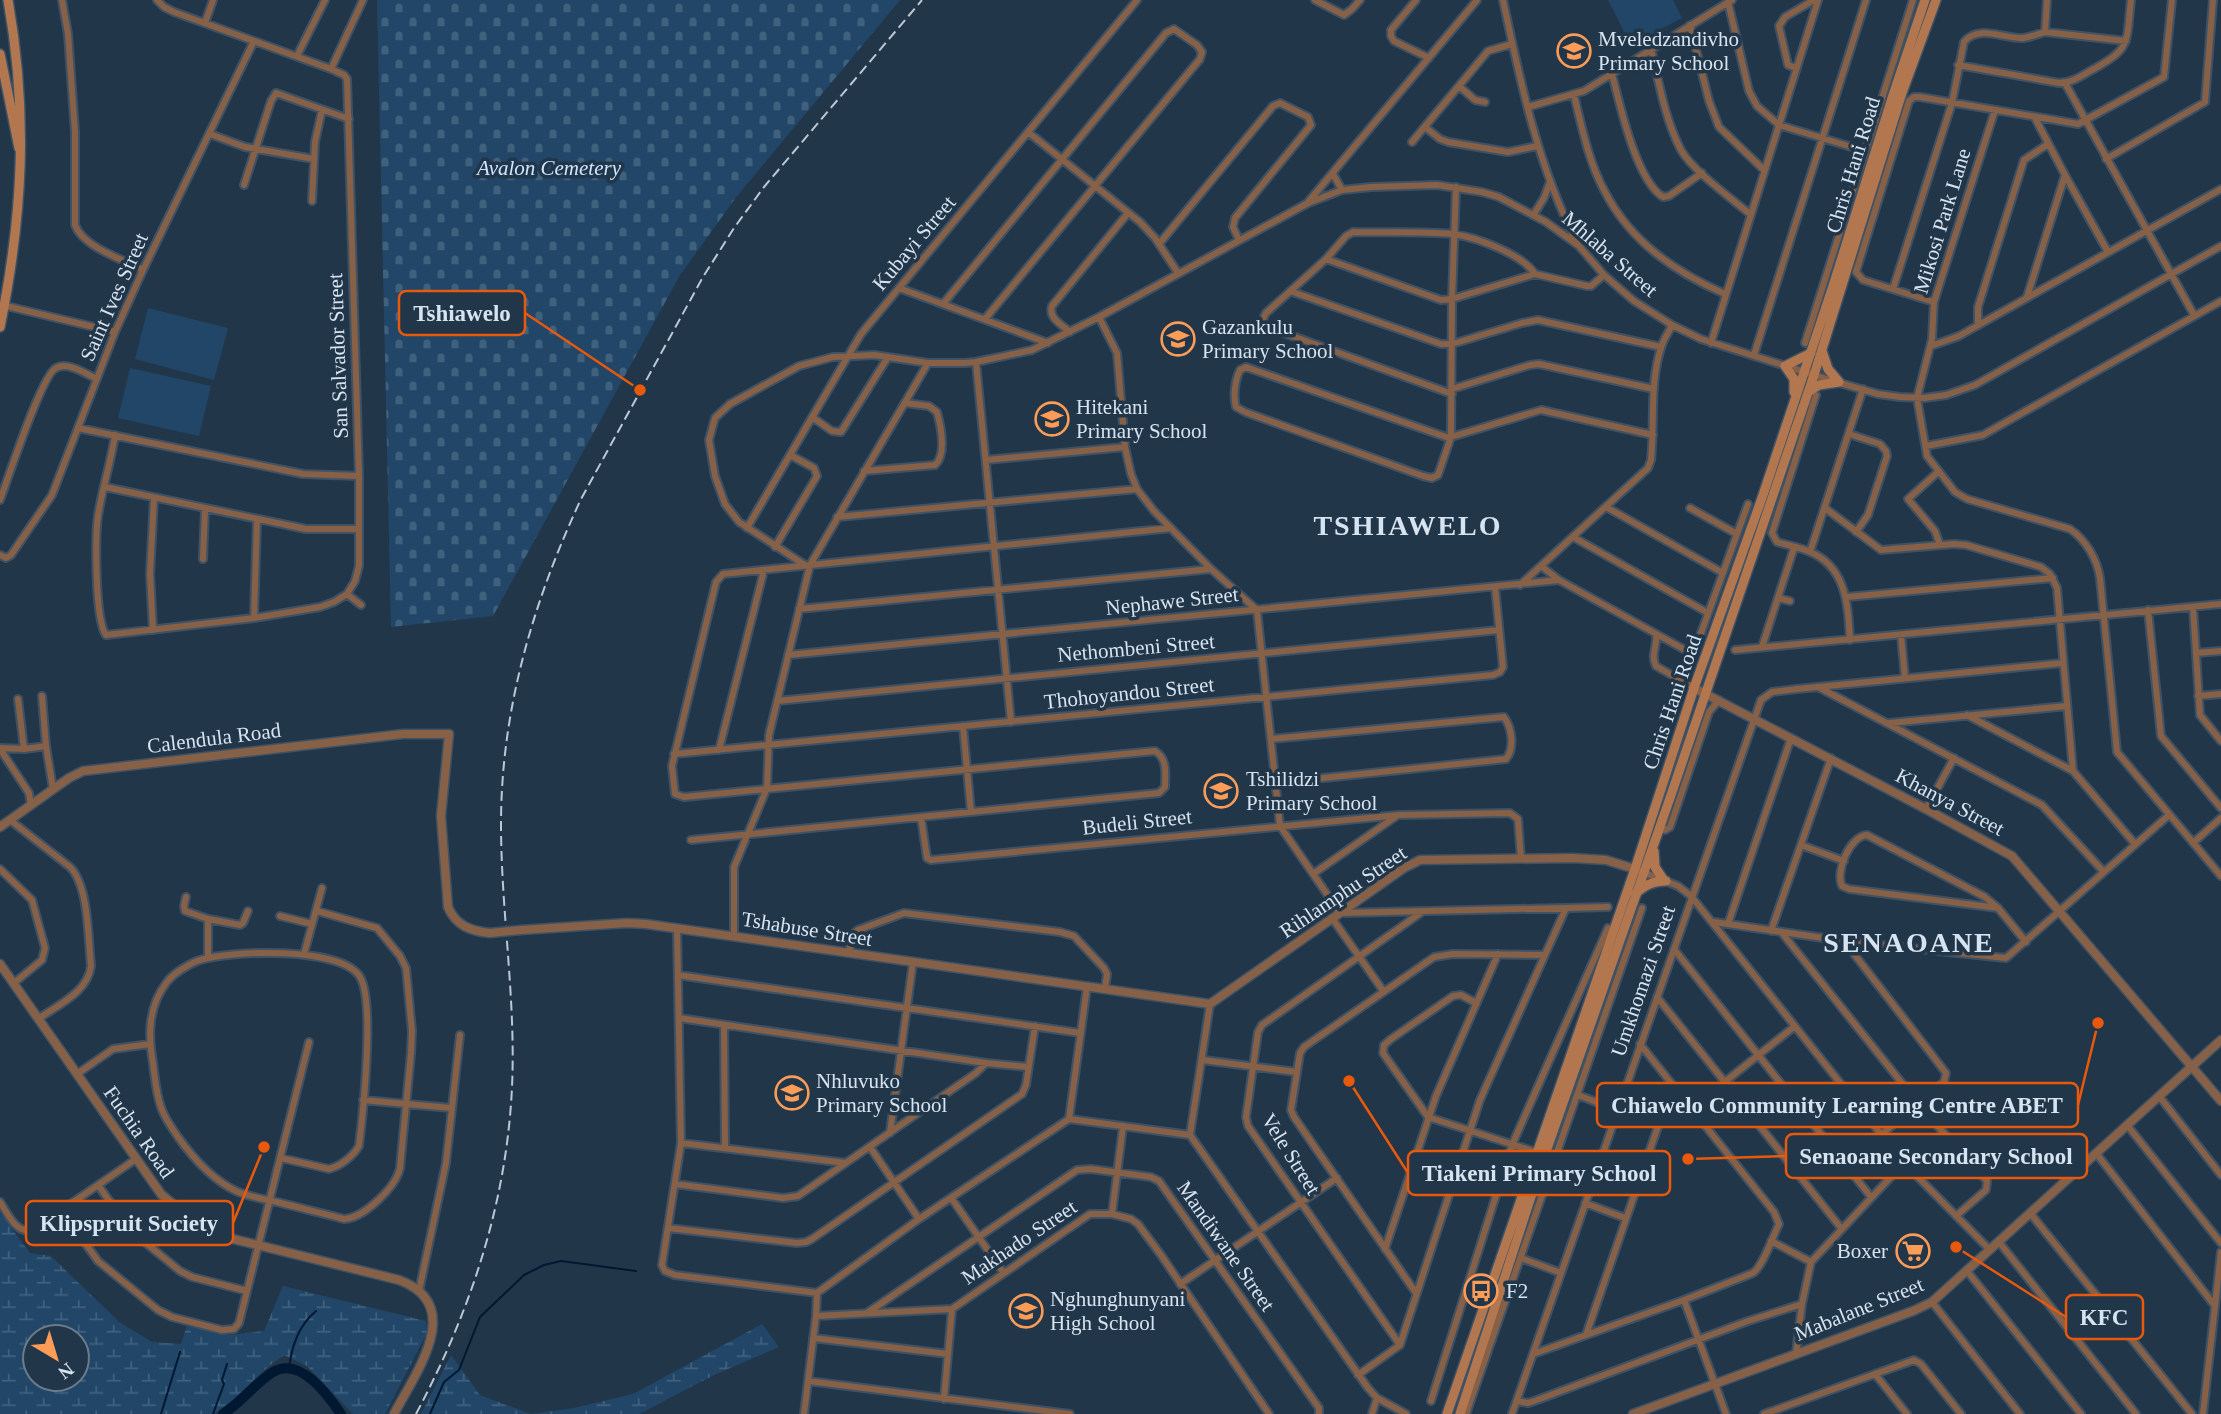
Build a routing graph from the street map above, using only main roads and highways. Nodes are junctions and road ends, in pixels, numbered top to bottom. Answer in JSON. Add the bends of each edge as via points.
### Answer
{"nodes":[{"id":1,"x":8,"y":0,"type":"edge"},
{"id":2,"x":1936,"y":0,"type":"edge"},
{"id":3,"x":1923,"y":3,"type":"edge"},
{"id":4,"x":0,"y":54,"type":"edge"},
{"id":5,"x":20,"y":153,"type":"junction"},
{"id":6,"x":2,"y":305,"type":"edge"},
{"id":7,"x":0,"y":327,"type":"edge"},
{"id":8,"x":1822,"y":350,"type":"junction"},
{"id":9,"x":1811,"y":353,"type":"junction"},
{"id":10,"x":1809,"y":373,"type":"junction"},
{"id":11,"x":1812,"y":394,"type":"junction"},
{"id":12,"x":1788,"y":421,"type":"junction"},
{"id":13,"x":1657,"y":832,"type":"junction"},
{"id":14,"x":1639,"y":870,"type":"junction"},
{"id":15,"x":1636,"y":894,"type":"junction"},
{"id":16,"x":1541,"y":1153,"type":"junction"},
{"id":17,"x":1446,"y":1414,"type":"edge"},
{"id":18,"x":1462,"y":1414,"type":"edge"}],
"edges":[{"from":1,"to":5,"type":"main road","via":[[20,84]]},
{"from":2,"to":8,"type":"main road","name":"Chris Hani Road","via":[[1902,93]]},
{"from":3,"to":9,"type":"main road","name":"Chris Hani Road"},
{"from":4,"to":5,"type":"main road"},
{"from":5,"to":6,"type":"main road","via":[[15,245]]},
{"from":6,"to":7,"type":"main road"},
{"from":8,"to":10,"type":"main road","name":"Chris Hani Road"},
{"from":8,"to":11,"type":"main road","via":[[1826,365],[1839,382],[1823,384]]},
{"from":9,"to":10,"type":"main road","name":"Chris Hani Road"},
{"from":9,"to":12,"type":"main road","via":[[1785,366],[1794,382]]},
{"from":10,"to":11,"type":"main road","name":"Chris Hani Road"},
{"from":10,"to":12,"type":"main road","name":"Chris Hani Road"},
{"from":11,"to":13,"type":"main road","name":"Chris Hani Road"},
{"from":12,"to":14,"type":"main road","name":"Chris Hani Road","via":[[1694,688]]},
{"from":13,"to":14,"type":"main road","name":"Chris Hani Road"},
{"from":13,"to":15,"type":"main road","via":[[1653,860],[1665,880],[1648,884]]},
{"from":14,"to":15,"type":"main road","name":"Chris Hani Road"},
{"from":14,"to":16,"type":"main road","name":"Chris Hani Road"},
{"from":15,"to":16,"type":"main road","name":"Chris Hani Road"},
{"from":16,"to":17,"type":"main road","name":"Chris Hani Road"},
{"from":16,"to":18,"type":"main road","name":"Chris Hani Road"}]}
